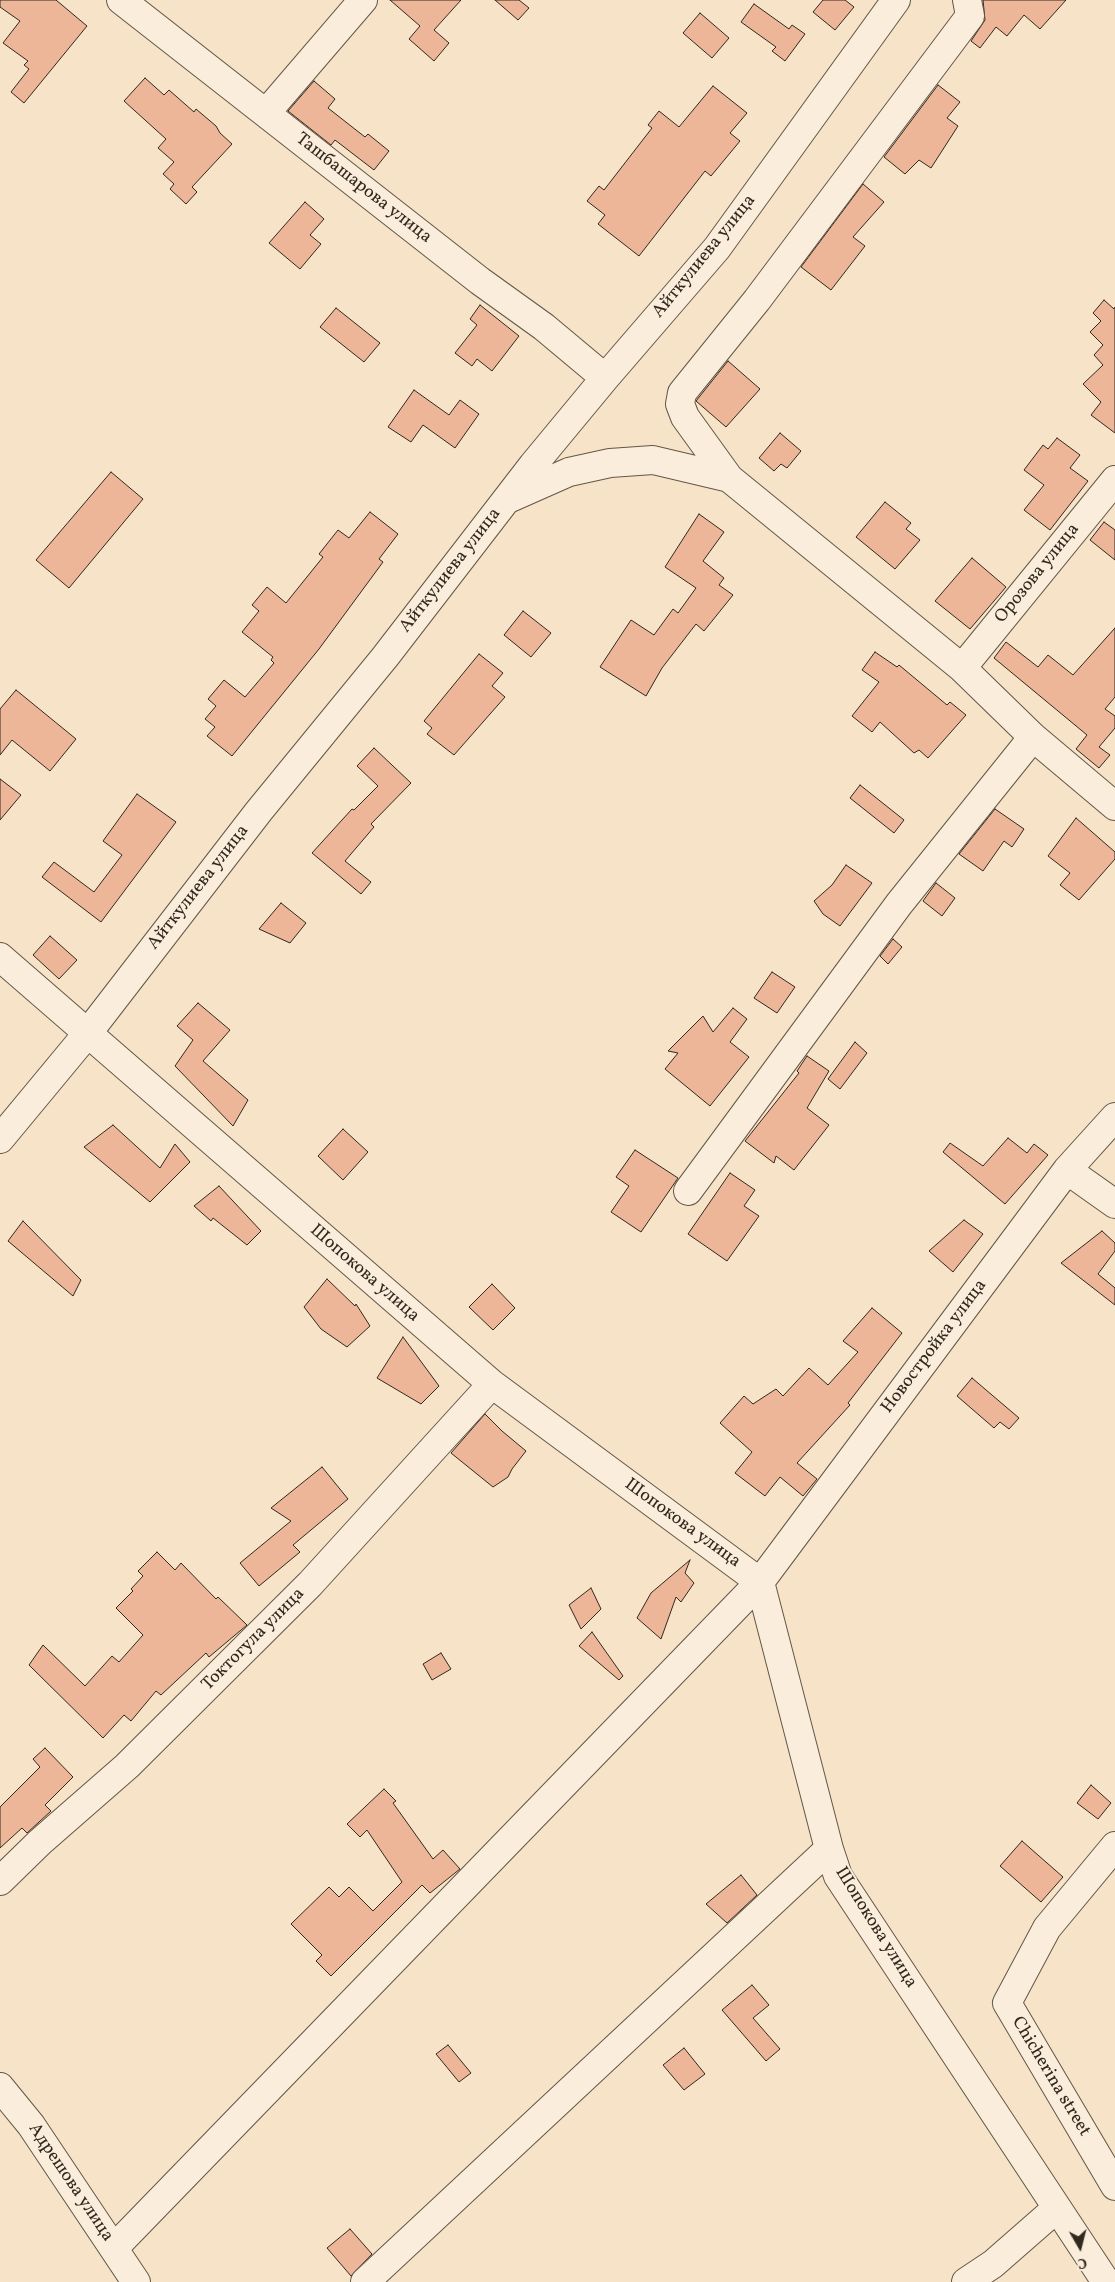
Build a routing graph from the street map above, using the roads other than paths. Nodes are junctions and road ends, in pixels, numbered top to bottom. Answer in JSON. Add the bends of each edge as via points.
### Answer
{"nodes":[{"id":1,"x":121,"y":0,"type":"edge"},
{"id":2,"x":363,"y":0,"type":"edge"},
{"id":3,"x":896,"y":0,"type":"edge"},
{"id":4,"x":967,"y":0,"type":"edge"},
{"id":5,"x":266,"y":113,"type":"junction"},
{"id":6,"x":604,"y":378,"type":"junction"},
{"id":7,"x":729,"y":478,"type":"junction"},
{"id":8,"x":1115,"y":480,"type":"edge"},
{"id":9,"x":506,"y":500,"type":"junction"},
{"id":10,"x":962,"y":668,"type":"junction"},
{"id":11,"x":1033,"y":737,"type":"junction"},
{"id":12,"x":1115,"y":806,"type":"edge"},
{"id":13,"x":0,"y":957,"type":"edge"},
{"id":14,"x":87,"y":1034,"type":"junction"},
{"id":15,"x":1115,"y":1116,"type":"edge"},
{"id":16,"x":0,"y":1138,"type":"edge"},
{"id":17,"x":1067,"y":1170,"type":"junction"},
{"id":18,"x":688,"y":1191,"type":"dead end"},
{"id":19,"x":1115,"y":1204,"type":"edge"},
{"id":20,"x":492,"y":1384,"type":"junction"},
{"id":21,"x":760,"y":1582,"type":"junction"},
{"id":22,"x":1115,"y":1846,"type":"edge"},
{"id":23,"x":829,"y":1849,"type":"junction"},
{"id":24,"x":0,"y":1881,"type":"edge"},
{"id":25,"x":0,"y":2087,"type":"edge"},
{"id":26,"x":1115,"y":2186,"type":"edge"},
{"id":27,"x":1057,"y":2208,"type":"junction"},
{"id":28,"x":114,"y":2248,"type":"junction"},
{"id":29,"x":136,"y":2282,"type":"edge"},
{"id":30,"x":365,"y":2282,"type":"edge"},
{"id":31,"x":966,"y":2282,"type":"edge"},
{"id":32,"x":1106,"y":2282,"type":"edge"}],
"edges":[{"from":1,"to":5,"type":"street","name":"Ташбашарова улица"},
{"from":2,"to":5,"type":"street"},
{"from":3,"to":6,"type":"street","name":"Айткулиева улица","via":[[716,248]]},
{"from":4,"to":7,"type":"street","via":[[970,16],[682,394],[680,404],[685,417]]},
{"from":5,"to":6,"type":"street","name":"Ташбашарова улица","via":[[480,281],[544,327]]},
{"from":6,"to":9,"type":"street","name":"Айткулиева улица"},
{"from":7,"to":9,"type":"street","via":[[653,460],[610,463],[569,472]]},
{"from":7,"to":10,"type":"street"},
{"from":8,"to":10,"type":"street","name":"Орозова улица"},
{"from":9,"to":14,"type":"street","name":"Айткулиева улица","via":[[385,657],[253,818]]},
{"from":10,"to":11,"type":"street"},
{"from":11,"to":12,"type":"street"},
{"from":11,"to":18,"type":"street","via":[[899,904]]},
{"from":13,"to":14,"type":"street","name":"Шопокова улица"},
{"from":14,"to":16,"type":"street","name":"Айткулиева улица"},
{"from":14,"to":20,"type":"street","name":"Шопокова улица"},
{"from":15,"to":17,"type":"street","name":"Новостройка улица"},
{"from":17,"to":19,"type":"street"},
{"from":17,"to":21,"type":"street","name":"Новостройка улица"},
{"from":20,"to":21,"type":"street","name":"Шопокова улица"},
{"from":20,"to":24,"type":"street","name":"Токтогула улица","via":[[310,1584],[127,1766]]},
{"from":21,"to":23,"type":"street","name":"Шопокова улица"},
{"from":21,"to":28,"type":"street","name":"Новостройка улица"},
{"from":22,"to":26,"type":"street","name":"Chicherina street","via":[[1047,1928],[1007,2003]]},
{"from":23,"to":27,"type":"street","name":"Шопокова улица","via":[[838,1876]]},
{"from":23,"to":30,"type":"street"},
{"from":25,"to":28,"type":"street","name":"Адрешова улица","via":[[31,2124]]},
{"from":27,"to":31,"type":"street","via":[[993,2264]]},
{"from":27,"to":32,"type":"street","name":"Шопокова улица"},
{"from":28,"to":29,"type":"street","name":"Адрешова улица"}]}
